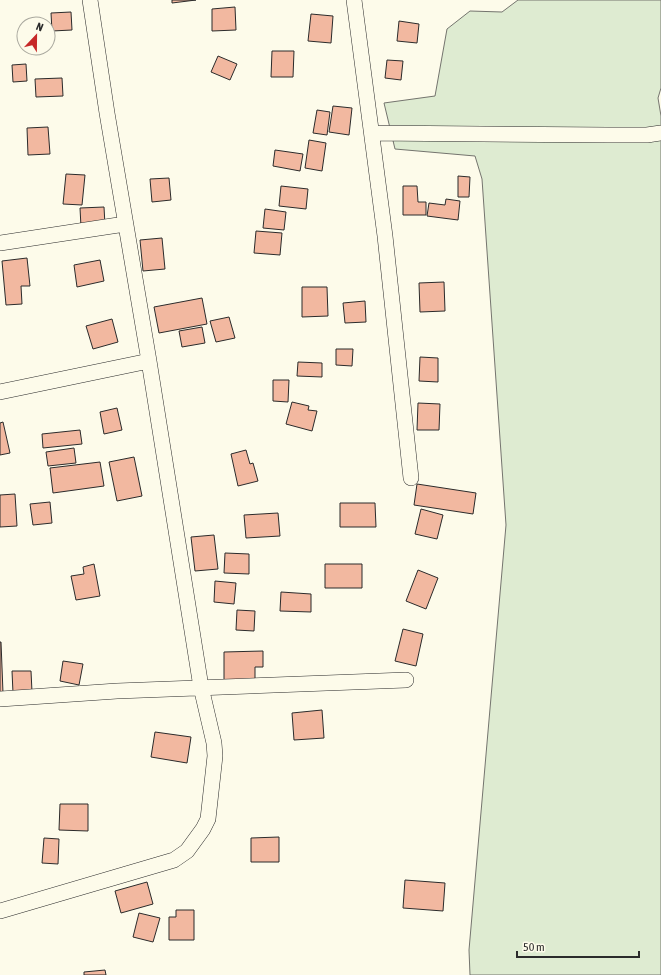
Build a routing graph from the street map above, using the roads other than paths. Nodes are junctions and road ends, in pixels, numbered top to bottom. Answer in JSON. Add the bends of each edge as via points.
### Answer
{"nodes":[{"id":1,"x":90,"y":0,"type":"edge"},
{"id":2,"x":354,"y":0,"type":"edge"},
{"id":3,"x":372,"y":133,"type":"junction"},
{"id":4,"x":661,"y":133,"type":"edge"},
{"id":5,"x":125,"y":224,"type":"junction"},
{"id":6,"x":0,"y":243,"type":"edge"},
{"id":7,"x":149,"y":361,"type":"junction"},
{"id":8,"x":0,"y":392,"type":"edge"},
{"id":9,"x":411,"y":478,"type":"dead end"},
{"id":10,"x":406,"y":680,"type":"dead end"},
{"id":11,"x":201,"y":688,"type":"junction"},
{"id":12,"x":0,"y":699,"type":"edge"},
{"id":13,"x":0,"y":910,"type":"edge"}],
"edges":[{"from":1,"to":5,"type":"street"},
{"from":2,"to":3,"type":"street"},
{"from":3,"to":4,"type":"street"},
{"from":3,"to":9,"type":"street"},
{"from":5,"to":6,"type":"street"},
{"from":5,"to":7,"type":"street"},
{"from":7,"to":8,"type":"street"},
{"from":7,"to":11,"type":"street"},
{"from":10,"to":11,"type":"street"},
{"from":11,"to":12,"type":"street"},
{"from":11,"to":13,"type":"street","via":[[215,756],[208,819],[187,851],[174,860]]}]}
